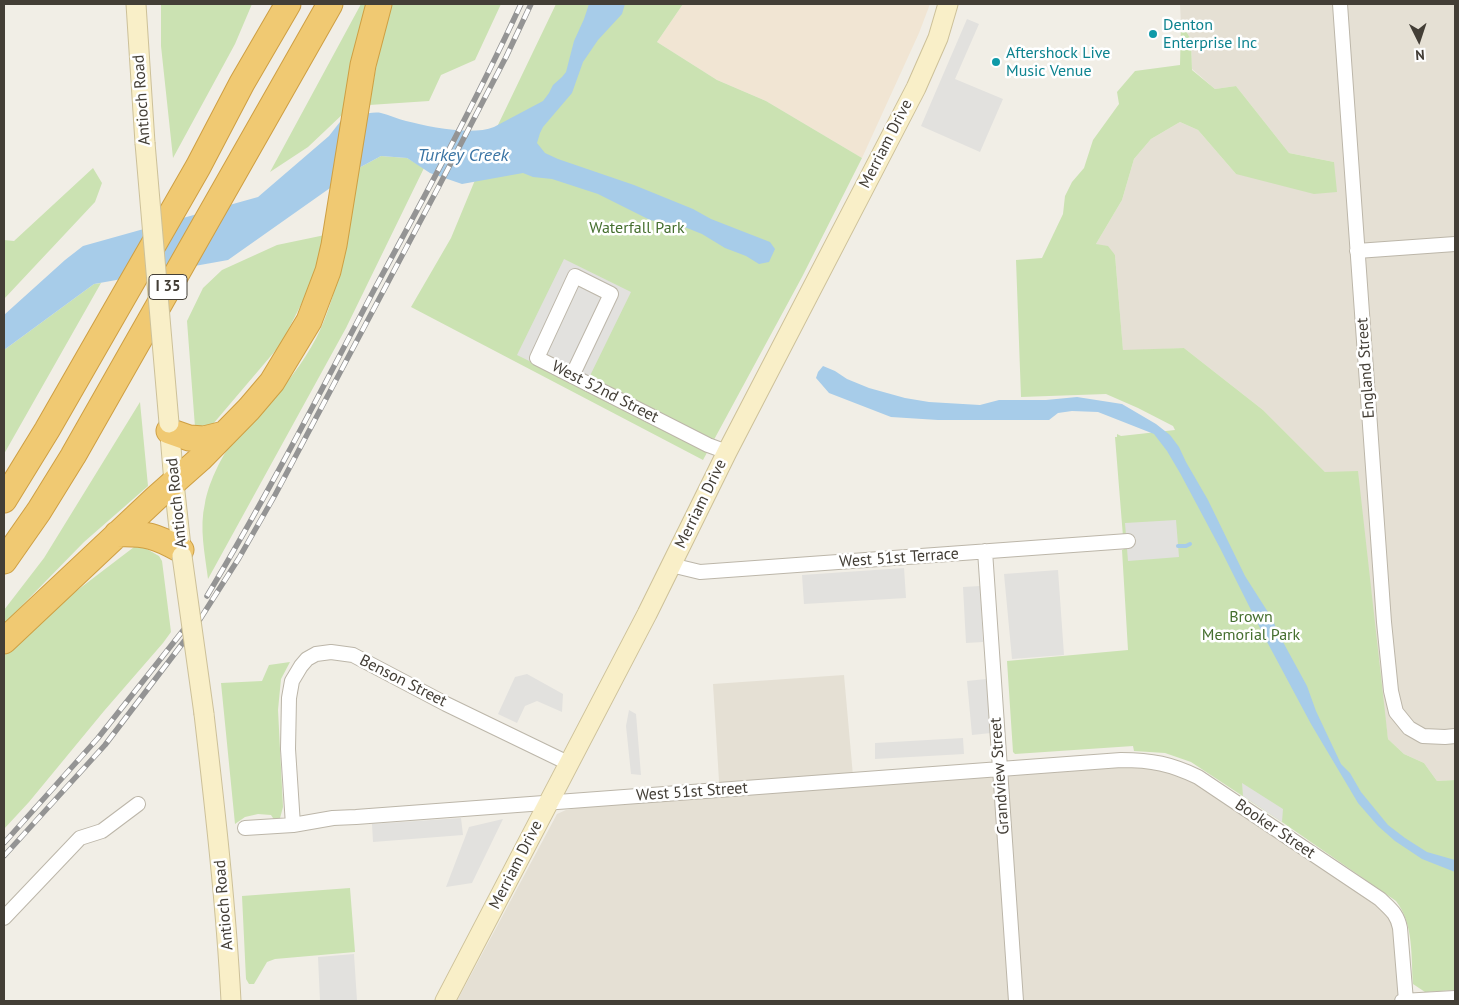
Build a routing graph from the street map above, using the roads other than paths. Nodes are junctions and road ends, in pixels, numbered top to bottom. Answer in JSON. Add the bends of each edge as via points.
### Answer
{"nodes":[{"id":1,"x":136,"y":4,"type":"edge"},
{"id":2,"x":268,"y":4,"type":"edge"},
{"id":3,"x":288,"y":4,"type":"edge"},
{"id":4,"x":330,"y":4,"type":"edge"},
{"id":5,"x":379,"y":4,"type":"edge"},
{"id":6,"x":948,"y":4,"type":"edge"},
{"id":7,"x":1340,"y":4,"type":"edge"},
{"id":8,"x":242,"y":83,"type":"junction"},
{"id":9,"x":1455,"y":244,"type":"edge"},
{"id":10,"x":1357,"y":251,"type":"junction"},
{"id":11,"x":572,"y":376,"type":"junction"},
{"id":12,"x":169,"y":427,"type":"junction"},
{"id":13,"x":224,"y":434,"type":"junction"},
{"id":14,"x":727,"y":452,"type":"junction"},
{"id":15,"x":174,"y":483,"type":"junction"},
{"id":16,"x":4,"y":500,"type":"edge"},
{"id":17,"x":117,"y":534,"type":"junction"},
{"id":18,"x":1128,"y":541,"type":"dead end"},
{"id":19,"x":985,"y":551,"type":"junction"},
{"id":20,"x":182,"y":553,"type":"junction"},
{"id":21,"x":4,"y":561,"type":"edge"},
{"id":22,"x":671,"y":565,"type":"junction"},
{"id":23,"x":4,"y":641,"type":"edge"},
{"id":24,"x":1455,"y":736,"type":"edge"},
{"id":25,"x":1140,"y":760,"type":"joint"},
{"id":26,"x":568,"y":763,"type":"junction"},
{"id":27,"x":999,"y":770,"type":"junction"},
{"id":28,"x":548,"y":802,"type":"junction"},
{"id":29,"x":138,"y":804,"type":"dead end"},
{"id":30,"x":293,"y":824,"type":"junction"},
{"id":31,"x":245,"y":828,"type":"dead end"},
{"id":32,"x":4,"y":918,"type":"edge"},
{"id":33,"x":1455,"y":998,"type":"edge"},
{"id":34,"x":231,"y":1001,"type":"edge"},
{"id":35,"x":445,"y":1001,"type":"edge"},
{"id":36,"x":1016,"y":1001,"type":"edge"},
{"id":37,"x":1402,"y":1001,"type":"edge"},
{"id":38,"x":1406,"y":1001,"type":"edge"}],
"edges":[{"from":1,"to":12,"type":"main road","name":"Antioch Road","bridge":true},
{"from":2,"to":8,"type":"highway"},
{"from":3,"to":8,"type":"highway","number":"I 35"},
{"from":4,"to":21,"type":"highway","number":"I 35","bridge":true,"via":[[73,456]]},
{"from":5,"to":13,"type":"highway","via":[[363,65],[334,245],[319,296],[309,321],[272,382]]},
{"from":6,"to":14,"type":"main road","name":"Merriam Drive","via":[[938,38],[916,88]]},
{"from":7,"to":10,"type":"street","name":"England Street"},
{"from":8,"to":16,"type":"highway","number":"I 35","bridge":true,"via":[[198,167]]},
{"from":9,"to":10,"type":"street"},
{"from":10,"to":24,"type":"street","name":"England Street","via":[[1391,691],[1396,712],[1409,728],[1423,736]]},
{"from":11,"to":11,"type":"street","name":"West 52nd Street","via":[[537,358],[576,276],[611,294]]},
{"from":11,"to":14,"type":"street","name":"West 52nd Street"},
{"from":12,"to":13,"type":"highway","via":[[189,438],[204,440]]},
{"from":12,"to":15,"type":"main road","name":"Antioch Road"},
{"from":13,"to":15,"type":"highway"},
{"from":14,"to":22,"type":"main road","name":"Merriam Drive"},
{"from":15,"to":17,"type":"highway"},
{"from":15,"to":20,"type":"main road","name":"Antioch Road"},
{"from":17,"to":20,"type":"highway","via":[[151,535]]},
{"from":17,"to":23,"type":"highway"},
{"from":18,"to":19,"type":"street","name":"West 51st Terrace"},
{"from":19,"to":22,"type":"street","name":"West 51st Terrace","via":[[700,572]]},
{"from":19,"to":27,"type":"street","name":"Grandview Street"},
{"from":20,"to":34,"type":"main road","name":"Antioch Road","bridge":true,"via":[[204,714]]},
{"from":22,"to":26,"type":"main road","name":"Merriam Drive"},
{"from":25,"to":27,"type":"street","name":"West 51st Street"},
{"from":25,"to":38,"type":"street","name":"Booker Street","via":[[1178,767],[1198,777],[1380,899],[1398,919]]},
{"from":26,"to":28,"type":"main road","name":"Merriam Drive"},
{"from":26,"to":30,"type":"street","name":"Benson Street","via":[[353,655],[316,654],[300,666],[289,698],[288,749]]},
{"from":27,"to":28,"type":"street","name":"West 51st Street"},
{"from":27,"to":36,"type":"street","name":"Grandview Street"},
{"from":28,"to":30,"type":"street","name":"West 51st Street","via":[[333,818]]},
{"from":28,"to":35,"type":"main road","name":"Merriam Drive"},
{"from":29,"to":32,"type":"street","via":[[102,831],[80,838]]},
{"from":30,"to":31,"type":"street","name":"West 51st Street"},
{"from":33,"to":38,"type":"street"},
{"from":37,"to":38,"type":"street"}]}
